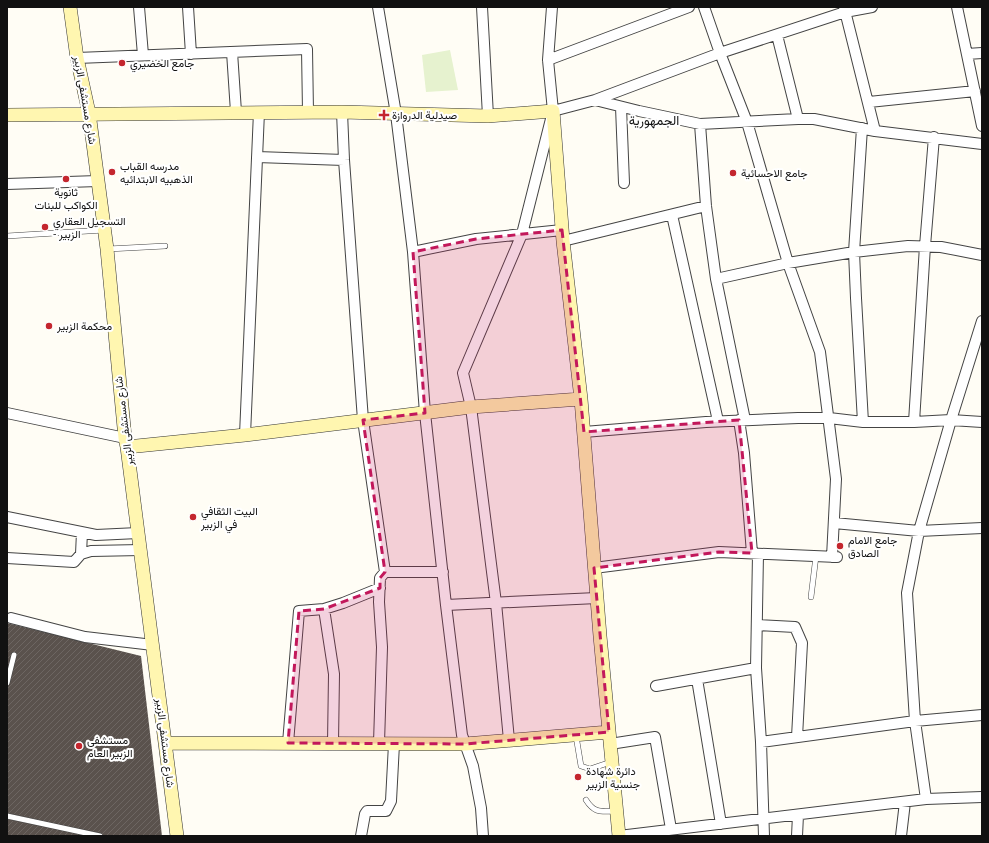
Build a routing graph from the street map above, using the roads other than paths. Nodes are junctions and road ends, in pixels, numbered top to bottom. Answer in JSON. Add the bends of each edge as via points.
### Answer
{"nodes":[{"id":1,"x":70,"y":7,"type":"edge"},
{"id":2,"x":139,"y":7,"type":"edge"},
{"id":3,"x":188,"y":7,"type":"edge"},
{"id":4,"x":378,"y":7,"type":"edge"},
{"id":5,"x":482,"y":7,"type":"edge"},
{"id":6,"x":552,"y":7,"type":"edge"},
{"id":7,"x":689,"y":7,"type":"edge"},
{"id":8,"x":704,"y":7,"type":"edge"},
{"id":9,"x":872,"y":7,"type":"edge"},
{"id":10,"x":957,"y":7,"type":"edge"},
{"id":11,"x":845,"y":9,"type":"edge"},
{"id":12,"x":777,"y":35,"type":"junction"},
{"id":13,"x":232,"y":52,"type":"junction"},
{"id":14,"x":720,"y":53,"type":"junction"},
{"id":15,"x":982,"y":53,"type":"edge"},
{"id":16,"x":191,"y":54,"type":"junction"},
{"id":17,"x":967,"y":54,"type":"junction"},
{"id":18,"x":143,"y":56,"type":"junction"},
{"id":19,"x":77,"y":58,"type":"junction"},
{"id":20,"x":548,"y":60,"type":"junction"},
{"id":21,"x":975,"y":91,"type":"junction"},
{"id":22,"x":595,"y":100,"type":"junction"},
{"id":23,"x":868,"y":102,"type":"junction"},
{"id":24,"x":620,"y":107,"type":"junction"},
{"id":25,"x":980,"y":108,"type":"edge"},
{"id":26,"x":553,"y":111,"type":"junction"},
{"id":27,"x":236,"y":112,"type":"junction"},
{"id":28,"x":259,"y":112,"type":"junction"},
{"id":29,"x":308,"y":112,"type":"junction"},
{"id":30,"x":342,"y":112,"type":"junction"},
{"id":31,"x":89,"y":113,"type":"junction"},
{"id":32,"x":396,"y":114,"type":"junction"},
{"id":33,"x":7,"y":115,"type":"edge"},
{"id":34,"x":488,"y":116,"type":"junction"},
{"id":35,"x":798,"y":119,"type":"junction"},
{"id":36,"x":747,"y":122,"type":"junction"},
{"id":37,"x":700,"y":124,"type":"junction"},
{"id":38,"x":982,"y":126,"type":"edge"},
{"id":39,"x":862,"y":128,"type":"junction"},
{"id":40,"x":875,"y":131,"type":"junction"},
{"id":41,"x":934,"y":137,"type":"junction"},
{"id":42,"x":982,"y":144,"type":"edge"},
{"id":43,"x":257,"y":157,"type":"junction"},
{"id":44,"x":344,"y":160,"type":"junction"},
{"id":45,"x":98,"y":181,"type":"junction"},
{"id":46,"x":624,"y":183,"type":"dead end"},
{"id":47,"x":7,"y":184,"type":"edge"},
{"id":48,"x":706,"y":206,"type":"junction"},
{"id":49,"x":672,"y":215,"type":"junction"},
{"id":50,"x":104,"y":230,"type":"junction"},
{"id":51,"x":522,"y":234,"type":"junction"},
{"id":52,"x":7,"y":236,"type":"edge"},
{"id":53,"x":562,"y":236,"type":"junction"},
{"id":54,"x":165,"y":246,"type":"dead end"},
{"id":55,"x":925,"y":246,"type":"junction"},
{"id":56,"x":107,"y":249,"type":"junction"},
{"id":57,"x":413,"y":252,"type":"junction"},
{"id":58,"x":854,"y":252,"type":"junction"},
{"id":59,"x":982,"y":255,"type":"edge"},
{"id":60,"x":788,"y":263,"type":"junction"},
{"id":61,"x":716,"y":279,"type":"junction"},
{"id":62,"x":982,"y":321,"type":"edge"},
{"id":63,"x":581,"y":399,"type":"junction"},
{"id":64,"x":471,"y":407,"type":"junction"},
{"id":65,"x":7,"y":413,"type":"edge"},
{"id":66,"x":425,"y":413,"type":"junction"},
{"id":67,"x":829,"y":418,"type":"junction"},
{"id":68,"x":363,"y":420,"type":"junction"},
{"id":69,"x":742,"y":420,"type":"junction"},
{"id":70,"x":951,"y":420,"type":"junction"},
{"id":71,"x":718,"y":421,"type":"junction"},
{"id":72,"x":863,"y":422,"type":"junction"},
{"id":73,"x":914,"y":422,"type":"junction"},
{"id":74,"x":982,"y":422,"type":"edge"},
{"id":75,"x":584,"y":432,"type":"junction"},
{"id":76,"x":245,"y":435,"type":"junction"},
{"id":77,"x":126,"y":443,"type":"junction"},
{"id":78,"x":7,"y":517,"type":"edge"},
{"id":79,"x":834,"y":523,"type":"junction"},
{"id":80,"x":982,"y":528,"type":"edge"},
{"id":81,"x":919,"y":531,"type":"junction"},
{"id":82,"x":82,"y":532,"type":"junction"},
{"id":83,"x":138,"y":533,"type":"junction"},
{"id":84,"x":141,"y":550,"type":"junction"},
{"id":85,"x":81,"y":554,"type":"junction"},
{"id":86,"x":755,"y":554,"type":"junction"},
{"id":87,"x":816,"y":556,"type":"junction"},
{"id":88,"x":7,"y":558,"type":"edge"},
{"id":89,"x":594,"y":568,"type":"junction"},
{"id":90,"x":385,"y":572,"type":"junction"},
{"id":91,"x":443,"y":572,"type":"junction"},
{"id":92,"x":380,"y":588,"type":"junction"},
{"id":93,"x":811,"y":597,"type":"dead end"},
{"id":94,"x":597,"y":598,"type":"junction"},
{"id":95,"x":496,"y":603,"type":"junction"},
{"id":96,"x":446,"y":605,"type":"junction"},
{"id":97,"x":324,"y":609,"type":"junction"},
{"id":98,"x":11,"y":618,"type":"dead end"},
{"id":99,"x":757,"y":625,"type":"junction"},
{"id":100,"x":153,"y":645,"type":"junction"},
{"id":101,"x":14,"y":655,"type":"dead end"},
{"id":102,"x":756,"y":668,"type":"junction"},
{"id":103,"x":697,"y":679,"type":"junction"},
{"id":104,"x":7,"y":683,"type":"edge"},
{"id":105,"x":656,"y":686,"type":"dead end"},
{"id":106,"x":982,"y":715,"type":"edge"},
{"id":107,"x":915,"y":721,"type":"junction"},
{"id":108,"x":576,"y":735,"type":"junction"},
{"id":109,"x":798,"y":737,"type":"junction"},
{"id":110,"x":610,"y":738,"type":"junction"},
{"id":111,"x":509,"y":740,"type":"junction"},
{"id":112,"x":762,"y":742,"type":"junction"},
{"id":113,"x":165,"y":743,"type":"junction"},
{"id":114,"x":288,"y":743,"type":"junction"},
{"id":115,"x":333,"y":743,"type":"junction"},
{"id":116,"x":379,"y":744,"type":"junction"},
{"id":117,"x":394,"y":744,"type":"junction"},
{"id":118,"x":465,"y":744,"type":"junction"},
{"id":119,"x":612,"y":762,"type":"junction"},
{"id":120,"x":982,"y":797,"type":"edge"},
{"id":121,"x":926,"y":799,"type":"junction"},
{"id":122,"x":586,"y":800,"type":"dead end"},
{"id":123,"x":905,"y":802,"type":"junction"},
{"id":124,"x":616,"y":811,"type":"junction"},
{"id":125,"x":798,"y":815,"type":"junction"},
{"id":126,"x":7,"y":816,"type":"edge"},
{"id":127,"x":764,"y":819,"type":"junction"},
{"id":128,"x":721,"y":824,"type":"junction"},
{"id":129,"x":671,"y":830,"type":"junction"},
{"id":130,"x":100,"y":836,"type":"edge"},
{"id":131,"x":177,"y":836,"type":"edge"},
{"id":132,"x":361,"y":836,"type":"edge"},
{"id":133,"x":483,"y":836,"type":"edge"},
{"id":134,"x":618,"y":836,"type":"edge"},
{"id":135,"x":764,"y":836,"type":"edge"},
{"id":136,"x":796,"y":836,"type":"edge"},
{"id":137,"x":901,"y":836,"type":"edge"}],
"edges":[{"from":1,"to":19,"type":"street","name":"شارع مستشفى الزبير"},
{"from":2,"to":18,"type":"street"},
{"from":3,"to":16,"type":"street"},
{"from":4,"to":32,"type":"street"},
{"from":5,"to":34,"type":"street"},
{"from":6,"to":20,"type":"street"},
{"from":7,"to":20,"type":"street"},
{"from":8,"to":14,"type":"street"},
{"from":9,"to":11,"type":"street"},
{"from":10,"to":17,"type":"street"},
{"from":11,"to":12,"type":"street"},
{"from":11,"to":23,"type":"street"},
{"from":12,"to":14,"type":"street"},
{"from":12,"to":35,"type":"street"},
{"from":13,"to":16,"type":"street"},
{"from":13,"to":27,"type":"street"},
{"from":13,"to":29,"type":"street","via":[[307,49]]},
{"from":14,"to":22,"type":"street"},
{"from":14,"to":36,"type":"street"},
{"from":15,"to":17,"type":"street"},
{"from":16,"to":18,"type":"street"},
{"from":17,"to":21,"type":"street"},
{"from":18,"to":19,"type":"street"},
{"from":19,"to":31,"type":"street","name":"شارع مستشفى الزبير"},
{"from":20,"to":26,"type":"street"},
{"from":21,"to":23,"type":"street"},
{"from":21,"to":25,"type":"street"},
{"from":22,"to":24,"type":"street"},
{"from":22,"to":26,"type":"street"},
{"from":23,"to":40,"type":"street"},
{"from":24,"to":37,"type":"street"},
{"from":24,"to":46,"type":"street"},
{"from":25,"to":38,"type":"street"},
{"from":26,"to":34,"type":"street"},
{"from":26,"to":51,"type":"street"},
{"from":26,"to":53,"type":"street"},
{"from":27,"to":28,"type":"street"},
{"from":27,"to":31,"type":"street"},
{"from":28,"to":29,"type":"street"},
{"from":28,"to":43,"type":"street"},
{"from":29,"to":30,"type":"street"},
{"from":30,"to":32,"type":"street"},
{"from":30,"to":44,"type":"street"},
{"from":31,"to":33,"type":"street"},
{"from":31,"to":45,"type":"street","name":"شارع مستشفى الزبير"},
{"from":32,"to":34,"type":"street"},
{"from":32,"to":57,"type":"street"},
{"from":35,"to":36,"type":"street"},
{"from":35,"to":39,"type":"street","via":[[814,119]]},
{"from":36,"to":37,"type":"street"},
{"from":36,"to":60,"type":"street"},
{"from":37,"to":48,"type":"street"},
{"from":39,"to":40,"type":"street"},
{"from":39,"to":58,"type":"street"},
{"from":40,"to":41,"type":"street"},
{"from":41,"to":42,"type":"street"},
{"from":41,"to":55,"type":"street"},
{"from":43,"to":44,"type":"street"},
{"from":43,"to":76,"type":"street"},
{"from":44,"to":68,"type":"street"},
{"from":45,"to":47,"type":"street"},
{"from":45,"to":50,"type":"street","name":"شارع مستشفى الزبير"},
{"from":48,"to":49,"type":"street"},
{"from":48,"to":61,"type":"street"},
{"from":49,"to":53,"type":"street"},
{"from":49,"to":71,"type":"street"},
{"from":50,"to":52,"type":"lane"},
{"from":50,"to":56,"type":"street","name":"شارع مستشفى الزبير"},
{"from":51,"to":53,"type":"street"},
{"from":51,"to":57,"type":"street"},
{"from":51,"to":64,"type":"street","via":[[463,373]]},
{"from":53,"to":63,"type":"street"},
{"from":54,"to":56,"type":"lane"},
{"from":55,"to":58,"type":"street"},
{"from":55,"to":59,"type":"street"},
{"from":55,"to":73,"type":"street"},
{"from":56,"to":77,"type":"street","name":"شارع مستشفى الزبير"},
{"from":57,"to":66,"type":"street"},
{"from":58,"to":60,"type":"street"},
{"from":58,"to":72,"type":"street"},
{"from":60,"to":61,"type":"street"},
{"from":60,"to":67,"type":"street","via":[[820,352]]},
{"from":61,"to":69,"type":"street"},
{"from":62,"to":70,"type":"street"},
{"from":63,"to":64,"type":"street"},
{"from":63,"to":75,"type":"street"},
{"from":64,"to":66,"type":"street"},
{"from":64,"to":95,"type":"street"},
{"from":65,"to":77,"type":"street"},
{"from":66,"to":68,"type":"street"},
{"from":66,"to":91,"type":"street"},
{"from":67,"to":69,"type":"street"},
{"from":67,"to":72,"type":"street"},
{"from":67,"to":79,"type":"street","via":[[836,479]]},
{"from":68,"to":76,"type":"street"},
{"from":68,"to":90,"type":"street"},
{"from":69,"to":71,"type":"street"},
{"from":69,"to":86,"type":"street"},
{"from":70,"to":73,"type":"street"},
{"from":70,"to":74,"type":"street"},
{"from":70,"to":81,"type":"street"},
{"from":71,"to":75,"type":"street"},
{"from":72,"to":73,"type":"street"},
{"from":75,"to":89,"type":"street"},
{"from":76,"to":77,"type":"street"},
{"from":77,"to":83,"type":"street","name":"شارع مستشفى الزبير"},
{"from":78,"to":82,"type":"street"},
{"from":79,"to":81,"type":"street"},
{"from":79,"to":87,"type":"street","via":[[834,557]]},
{"from":80,"to":81,"type":"street"},
{"from":81,"to":107,"type":"street","via":[[907,593]]},
{"from":82,"to":83,"type":"street","via":[[96,535]]},
{"from":82,"to":85,"type":"street"},
{"from":83,"to":84,"type":"street","name":"شارع مستشفى الزبير"},
{"from":84,"to":85,"type":"street","via":[[91,551]]},
{"from":84,"to":100,"type":"street","name":"شارع مستشفى الزبير"},
{"from":85,"to":88,"type":"street","via":[[74,562]]},
{"from":86,"to":87,"type":"street"},
{"from":86,"to":89,"type":"street","via":[[719,552]]},
{"from":86,"to":99,"type":"street"},
{"from":87,"to":93,"type":"lane"},
{"from":89,"to":94,"type":"street"},
{"from":90,"to":91,"type":"street"},
{"from":90,"to":92,"type":"street","via":[[380,578]]},
{"from":91,"to":96,"type":"street"},
{"from":92,"to":97,"type":"street"},
{"from":92,"to":116,"type":"street","via":[[382,647]]},
{"from":94,"to":95,"type":"street"},
{"from":94,"to":110,"type":"street"},
{"from":95,"to":96,"type":"street"},
{"from":95,"to":111,"type":"street"},
{"from":96,"to":118,"type":"street"},
{"from":97,"to":114,"type":"street","via":[[299,611]]},
{"from":97,"to":115,"type":"street","via":[[334,674]]},
{"from":98,"to":100,"type":"street","via":[[85,637]]},
{"from":99,"to":102,"type":"street"},
{"from":99,"to":109,"type":"street","via":[[795,627],[800,635],[802,643]]},
{"from":100,"to":113,"type":"street","name":"شارع مستشفى الزبير"},
{"from":101,"to":104,"type":"lane"},
{"from":102,"to":103,"type":"street"},
{"from":102,"to":112,"type":"street"},
{"from":103,"to":105,"type":"street"},
{"from":103,"to":128,"type":"street"},
{"from":106,"to":107,"type":"street"},
{"from":107,"to":109,"type":"street"},
{"from":107,"to":121,"type":"street"},
{"from":108,"to":110,"type":"street"},
{"from":108,"to":111,"type":"street"},
{"from":108,"to":119,"type":"lane","via":[[581,766],[590,769]]},
{"from":109,"to":112,"type":"street"},
{"from":110,"to":119,"type":"street"},
{"from":110,"to":129,"type":"street","via":[[655,737]]},
{"from":111,"to":118,"type":"street"},
{"from":112,"to":127,"type":"street"},
{"from":113,"to":114,"type":"street"},
{"from":113,"to":131,"type":"street","name":"شارع مستشفى الزبير"},
{"from":114,"to":115,"type":"street"},
{"from":115,"to":116,"type":"street"},
{"from":116,"to":117,"type":"street"},
{"from":117,"to":118,"type":"street"},
{"from":117,"to":132,"type":"street","via":[[391,801],[386,811],[367,811]]},
{"from":118,"to":133,"type":"street","via":[[473,766]]},
{"from":119,"to":124,"type":"street"},
{"from":120,"to":121,"type":"street"},
{"from":121,"to":123,"type":"street"},
{"from":122,"to":124,"type":"lane","via":[[596,811]]},
{"from":123,"to":125,"type":"street"},
{"from":123,"to":137,"type":"street"},
{"from":124,"to":134,"type":"street"},
{"from":125,"to":127,"type":"street"},
{"from":125,"to":136,"type":"street"},
{"from":126,"to":130,"type":"lane"},
{"from":127,"to":128,"type":"street"},
{"from":127,"to":135,"type":"street"},
{"from":128,"to":129,"type":"street"},
{"from":129,"to":134,"type":"street"}]}
